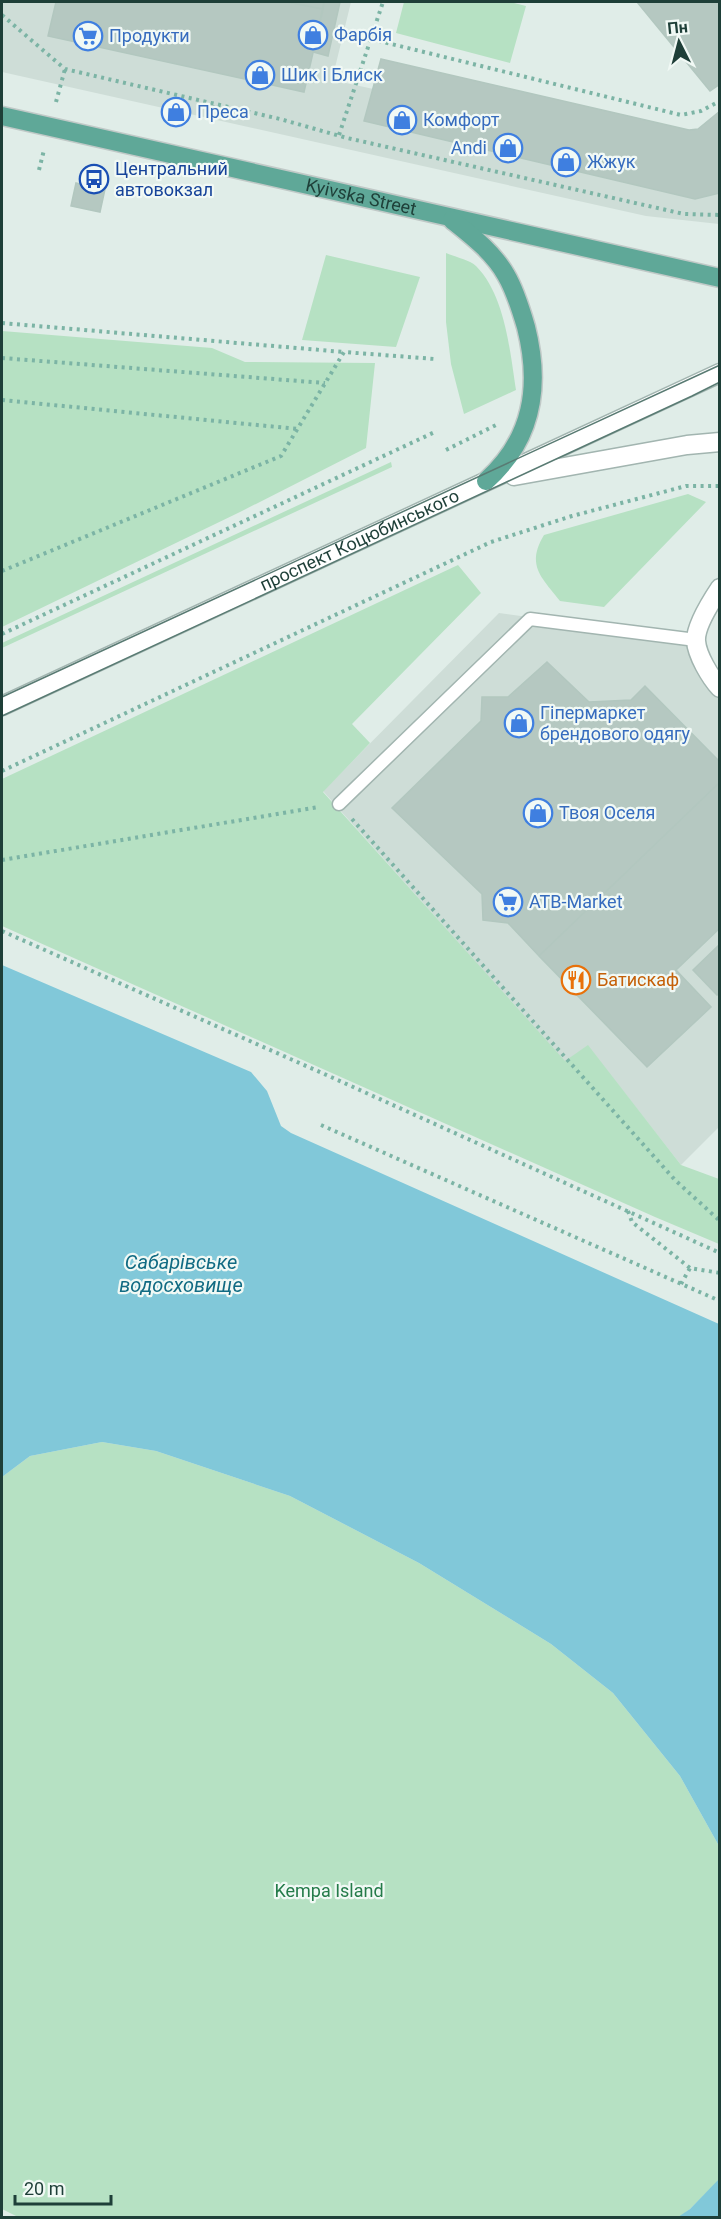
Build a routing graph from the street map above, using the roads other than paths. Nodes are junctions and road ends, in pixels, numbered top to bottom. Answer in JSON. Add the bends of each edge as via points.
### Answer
{"nodes":[{"id":1,"x":2,"y":116,"type":"edge"},
{"id":2,"x":448,"y":217,"type":"junction"},
{"id":3,"x":720,"y":278,"type":"edge"},
{"id":4,"x":720,"y":374,"type":"edge"},
{"id":5,"x":720,"y":442,"type":"edge"},
{"id":6,"x":486,"y":481,"type":"junction"},
{"id":7,"x":720,"y":588,"type":"edge"},
{"id":8,"x":696,"y":640,"type":"junction"},
{"id":9,"x":720,"y":688,"type":"edge"},
{"id":10,"x":2,"y":706,"type":"edge"},
{"id":11,"x":339,"y":804,"type":"road end"}],
"edges":[{"from":1,"to":2,"type":"main road","name":"Kyivska Street"},
{"from":2,"to":3,"type":"main road","name":"Kyivska Street"},
{"from":2,"to":6,"type":"main road","via":[[481,244],[506,275],[522,313],[532,353],[534,381],[523,432],[502,467]]},
{"from":4,"to":6,"type":"street","name":"проспект Коцюбинського"},
{"from":5,"to":6,"type":"street"},
{"from":6,"to":10,"type":"street","name":"проспект Коцюбинського"},
{"from":7,"to":8,"type":"street","via":[[705,611]]},
{"from":8,"to":9,"type":"street","via":[[709,676]]},
{"from":8,"to":11,"type":"lane","via":[[530,619]]}]}
